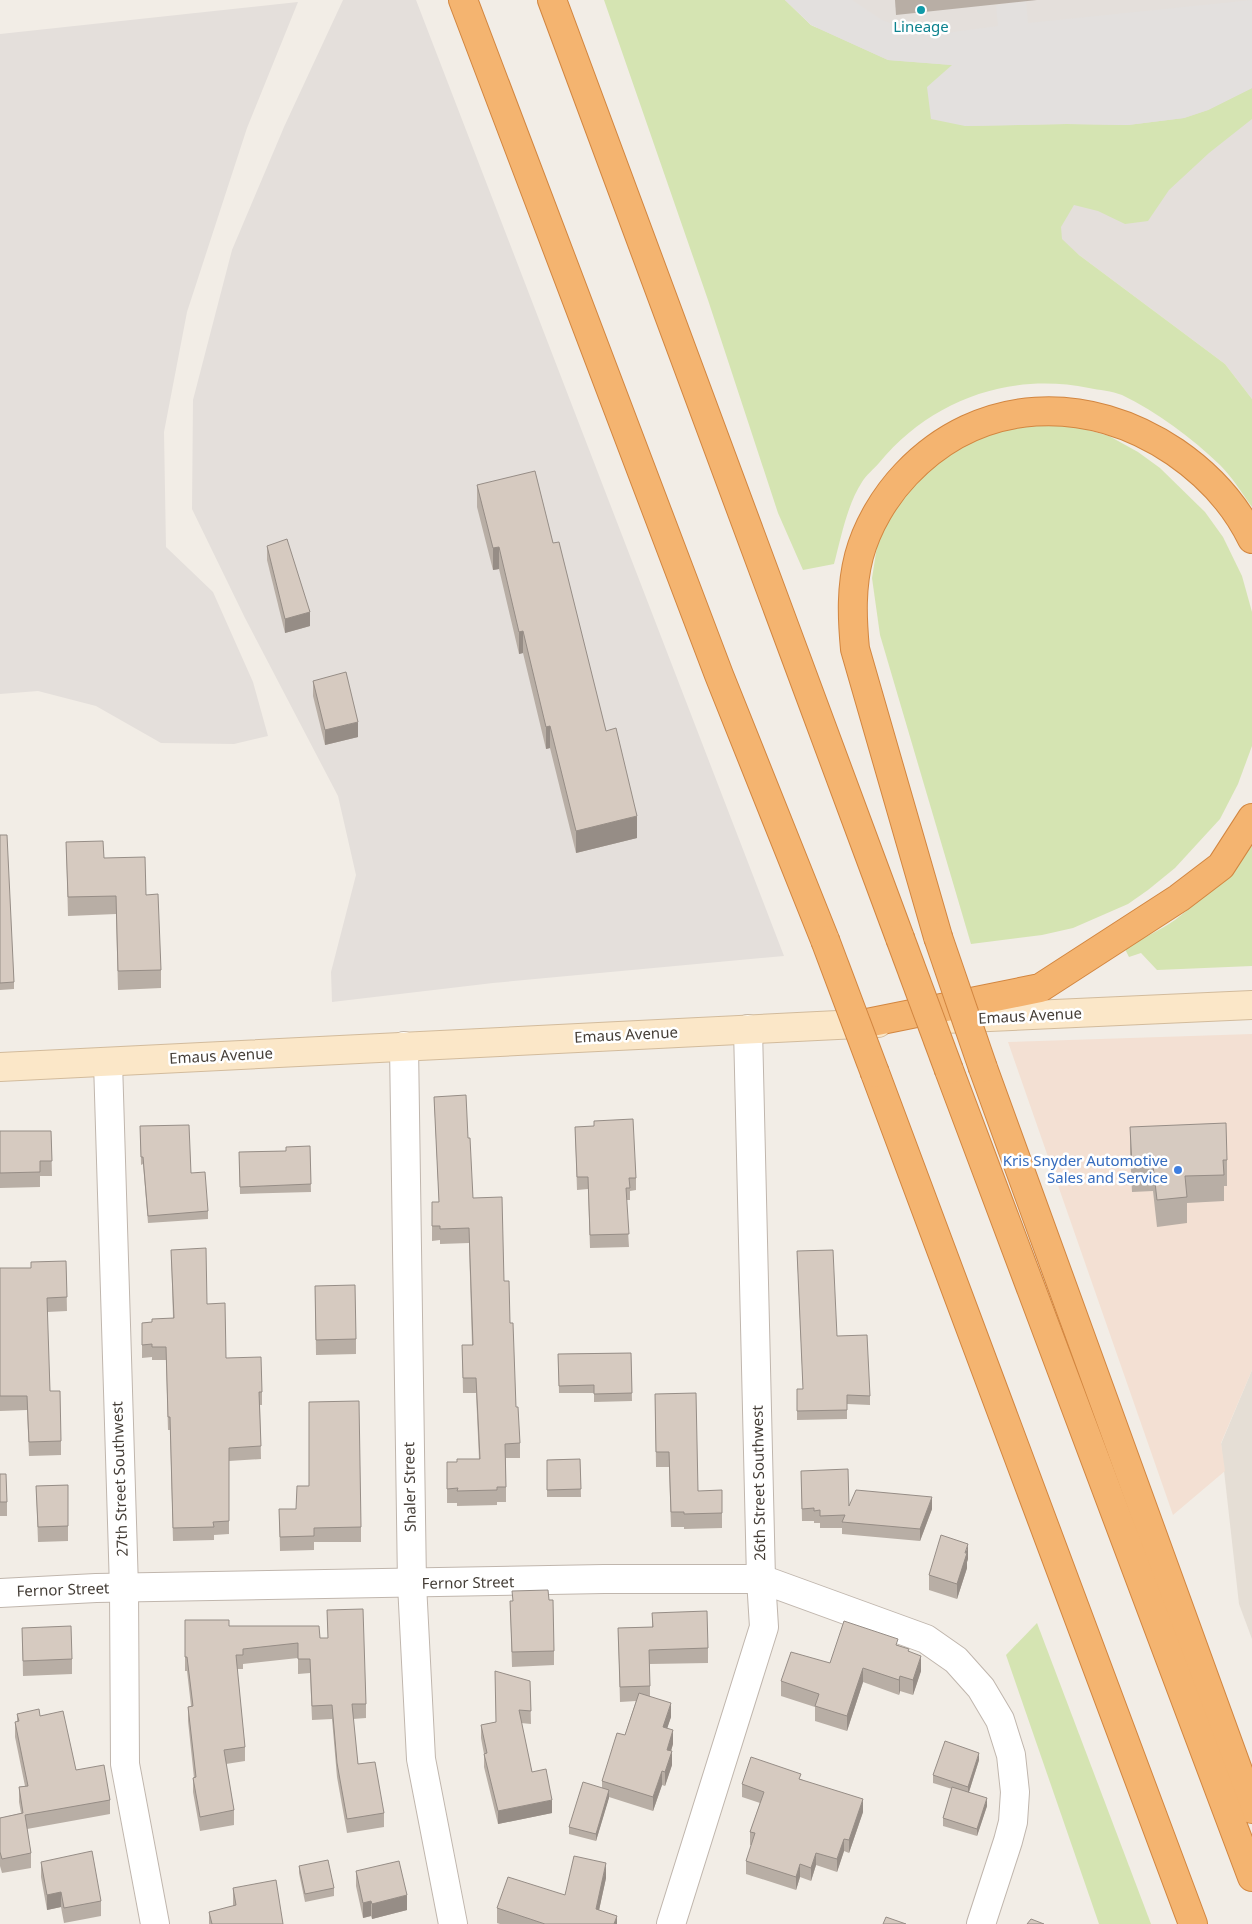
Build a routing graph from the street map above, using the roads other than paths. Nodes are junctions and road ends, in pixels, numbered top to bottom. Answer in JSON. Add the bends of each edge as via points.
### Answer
{"nodes":[{"id":1,"x":463,"y":0,"type":"edge"},
{"id":2,"x":552,"y":0,"type":"edge"},
{"id":3,"x":1252,"y":539,"type":"edge"},
{"id":4,"x":1252,"y":818,"type":"edge"},
{"id":5,"x":1252,"y":1005,"type":"edge"},
{"id":6,"x":867,"y":1023,"type":"junction"},
{"id":7,"x":748,"y":1029,"type":"junction"},
{"id":8,"x":404,"y":1046,"type":"junction"},
{"id":9,"x":108,"y":1062,"type":"junction"},
{"id":10,"x":0,"y":1067,"type":"edge"},
{"id":11,"x":761,"y":1579,"type":"junction"},
{"id":12,"x":412,"y":1584,"type":"junction"},
{"id":13,"x":124,"y":1588,"type":"junction"},
{"id":14,"x":0,"y":1593,"type":"edge"},
{"id":15,"x":1252,"y":1809,"type":"edge"},
{"id":16,"x":1252,"y":1878,"type":"edge"},
{"id":17,"x":155,"y":1924,"type":"edge"},
{"id":18,"x":453,"y":1924,"type":"edge"},
{"id":19,"x":671,"y":1924,"type":"edge"},
{"id":20,"x":981,"y":1924,"type":"edge"},
{"id":21,"x":1193,"y":1924,"type":"edge"}],
"edges":[{"from":1,"to":21,"type":"highway","bridge":true,"via":[[719,675],[825,940]]},
{"from":2,"to":16,"type":"highway","bridge":true},
{"from":3,"to":15,"type":"highway","bridge":true,"via":[[1235,510],[1208,479],[1150,437],[1120,424],[1081,414],[1041,411],[1009,414],[945,440],[894,486],[872,522],[860,554],[853,588],[852,615],[855,649],[938,937]]},
{"from":4,"to":6,"type":"highway","via":[[1221,866],[1179,898],[1040,988]]},
{"from":5,"to":6,"type":"main road","name":"Emaus Avenue"},
{"from":6,"to":7,"type":"main road","name":"Emaus Avenue"},
{"from":7,"to":8,"type":"main road","name":"Emaus Avenue"},
{"from":7,"to":11,"type":"street","name":"26th Street Southwest"},
{"from":8,"to":9,"type":"main road","name":"Emaus Avenue"},
{"from":8,"to":12,"type":"street","name":"Shaler Street"},
{"from":9,"to":10,"type":"main road","name":"Emaus Avenue"},
{"from":9,"to":13,"type":"street","name":"27th Street Southwest"},
{"from":11,"to":12,"type":"street","name":"Fernor Street"},
{"from":11,"to":19,"type":"street","name":"26th Street Southwest","via":[[764,1628]]},
{"from":11,"to":20,"type":"street","name":"Fernor Street","via":[[926,1639],[956,1660],[981,1688],[1000,1720],[1011,1755],[1015,1792],[1012,1822]]},
{"from":12,"to":13,"type":"street","name":"Fernor Street"},
{"from":12,"to":18,"type":"street","name":"Shaler Street","via":[[421,1759]]},
{"from":13,"to":14,"type":"street","name":"Fernor Street"},
{"from":13,"to":17,"type":"street","name":"27th Street Southwest","via":[[125,1764]]}]}
